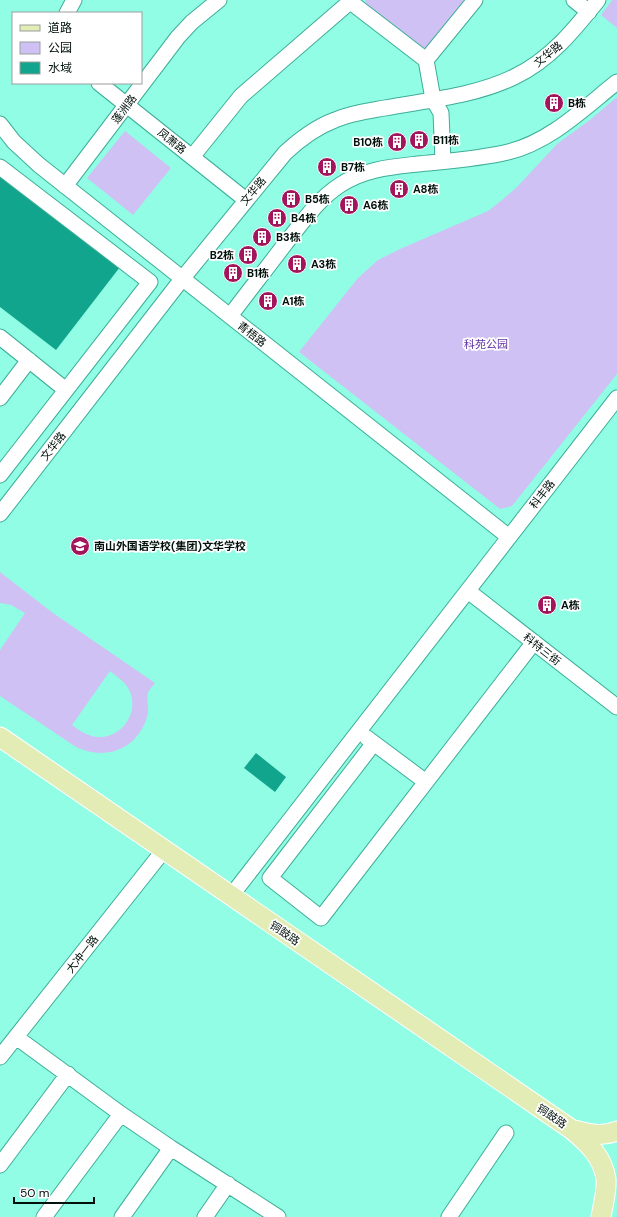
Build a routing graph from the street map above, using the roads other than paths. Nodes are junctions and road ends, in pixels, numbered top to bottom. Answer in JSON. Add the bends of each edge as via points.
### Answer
{"nodes":[{"id":1,"x":74,"y":0,"type":"edge"},
{"id":2,"x":219,"y":0,"type":"edge"},
{"id":3,"x":475,"y":0,"type":"edge"},
{"id":4,"x":574,"y":0,"type":"edge"},
{"id":5,"x":350,"y":1,"type":"edge"},
{"id":6,"x":593,"y":6,"type":"edge"},
{"id":7,"x":68,"y":12,"type":"edge"},
{"id":8,"x":426,"y":60,"type":"junction"},
{"id":9,"x":617,"y":82,"type":"edge"},
{"id":10,"x":100,"y":84,"type":"edge"},
{"id":11,"x":433,"y":99,"type":"junction"},
{"id":12,"x":127,"y":105,"type":"junction"},
{"id":13,"x":0,"y":124,"type":"edge"},
{"id":14,"x":192,"y":157,"type":"junction"},
{"id":15,"x":443,"y":161,"type":"junction"},
{"id":16,"x":0,"y":167,"type":"edge"},
{"id":17,"x":65,"y":186,"type":"junction"},
{"id":18,"x":246,"y":200,"type":"junction"},
{"id":19,"x":182,"y":279,"type":"junction"},
{"id":20,"x":230,"y":316,"type":"junction"},
{"id":21,"x":0,"y":337,"type":"edge"},
{"id":22,"x":29,"y":360,"type":"junction"},
{"id":23,"x":66,"y":390,"type":"junction"},
{"id":24,"x":0,"y":398,"type":"edge"},
{"id":25,"x":617,"y":398,"type":"edge"},
{"id":26,"x":0,"y":475,"type":"edge"},
{"id":27,"x":0,"y":514,"type":"edge"},
{"id":28,"x":509,"y":538,"type":"junction"},
{"id":29,"x":468,"y":591,"type":"junction"},
{"id":30,"x":534,"y":642,"type":"junction"},
{"id":31,"x":617,"y":707,"type":"edge"},
{"id":32,"x":358,"y":731,"type":"junction"},
{"id":33,"x":0,"y":737,"type":"edge"},
{"id":34,"x":374,"y":743,"type":"junction"},
{"id":35,"x":426,"y":782,"type":"junction"},
{"id":36,"x":164,"y":850,"type":"junction"},
{"id":37,"x":230,"y":896,"type":"junction"},
{"id":38,"x":16,"y":1037,"type":"junction"},
{"id":39,"x":0,"y":1057,"type":"edge"},
{"id":40,"x":68,"y":1074,"type":"junction"},
{"id":41,"x":121,"y":1114,"type":"junction"},
{"id":42,"x":570,"y":1129,"type":"junction"},
{"id":43,"x":617,"y":1131,"type":"edge"},
{"id":44,"x":506,"y":1134,"type":"dead end"},
{"id":45,"x":171,"y":1148,"type":"junction"},
{"id":46,"x":0,"y":1165,"type":"edge"},
{"id":47,"x":617,"y":1178,"type":"edge"},
{"id":48,"x":228,"y":1184,"type":"junction"},
{"id":49,"x":44,"y":1217,"type":"edge"},
{"id":50,"x":122,"y":1217,"type":"edge"},
{"id":51,"x":205,"y":1217,"type":"edge"},
{"id":52,"x":278,"y":1217,"type":"edge"},
{"id":53,"x":449,"y":1217,"type":"edge"},
{"id":54,"x":602,"y":1217,"type":"edge"}],
"edges":[{"from":1,"to":7,"type":"street"},
{"from":2,"to":12,"type":"street","name":"蓬洲路","via":[[178,37]]},
{"from":3,"to":8,"type":"street"},
{"from":4,"to":6,"type":"street"},
{"from":5,"to":8,"type":"street"},
{"from":5,"to":14,"type":"street","via":[[241,96]]},
{"from":6,"to":11,"type":"street","name":"文华路","via":[[556,49],[531,68],[481,90]]},
{"from":8,"to":11,"type":"street"},
{"from":9,"to":15,"type":"street","via":[[552,132],[532,144],[510,152]]},
{"from":10,"to":12,"type":"street","name":"凤萧路"},
{"from":11,"to":15,"type":"street","via":[[441,113]]},
{"from":11,"to":18,"type":"street","name":"文华路","via":[[361,112],[322,126],[285,153]]},
{"from":12,"to":14,"type":"street","name":"凤萧路"},
{"from":12,"to":17,"type":"street","name":"蓬洲路"},
{"from":13,"to":17,"type":"street","name":"青梧路","via":[[27,155]]},
{"from":14,"to":18,"type":"street","name":"凤萧路"},
{"from":15,"to":20,"type":"street","via":[[384,168],[361,174],[341,185],[322,199]]},
{"from":16,"to":23,"type":"street","via":[[150,282]]},
{"from":17,"to":19,"type":"street","name":"青梧路"},
{"from":18,"to":19,"type":"street","name":"文华路"},
{"from":19,"to":20,"type":"street","name":"青梧路"},
{"from":19,"to":27,"type":"street","name":"文华路"},
{"from":20,"to":28,"type":"street","name":"青梧路"},
{"from":21,"to":22,"type":"street"},
{"from":22,"to":23,"type":"street"},
{"from":22,"to":24,"type":"street"},
{"from":23,"to":26,"type":"street"},
{"from":25,"to":28,"type":"street","name":"科丰路"},
{"from":28,"to":29,"type":"street","name":"科丰路"},
{"from":29,"to":30,"type":"street","name":"科特三街"},
{"from":29,"to":32,"type":"street","name":"科丰路"},
{"from":30,"to":31,"type":"street","name":"科特三街"},
{"from":30,"to":35,"type":"street"},
{"from":32,"to":34,"type":"street"},
{"from":32,"to":37,"type":"street","name":"科丰路"},
{"from":33,"to":36,"type":"main road","name":"铜鼓路"},
{"from":34,"to":35,"type":"street"},
{"from":34,"to":35,"type":"street","via":[[270,878],[321,918]]},
{"from":36,"to":37,"type":"main road","name":"铜鼓路"},
{"from":36,"to":38,"type":"street","name":"大冲一路"},
{"from":37,"to":42,"type":"main road","name":"铜鼓路"},
{"from":38,"to":39,"type":"street","name":"大冲一路"},
{"from":38,"to":40,"type":"street"},
{"from":40,"to":41,"type":"street"},
{"from":40,"to":46,"type":"street"},
{"from":41,"to":45,"type":"street"},
{"from":41,"to":49,"type":"street"},
{"from":42,"to":43,"type":"main road","via":[[599,1135]]},
{"from":42,"to":54,"type":"main road","name":"铜鼓路","via":[[588,1143],[603,1167],[606,1180]]},
{"from":44,"to":53,"type":"street"},
{"from":45,"to":48,"type":"street"},
{"from":45,"to":50,"type":"street"},
{"from":47,"to":54,"type":"main road"},
{"from":48,"to":51,"type":"street"},
{"from":48,"to":52,"type":"street"}]}
